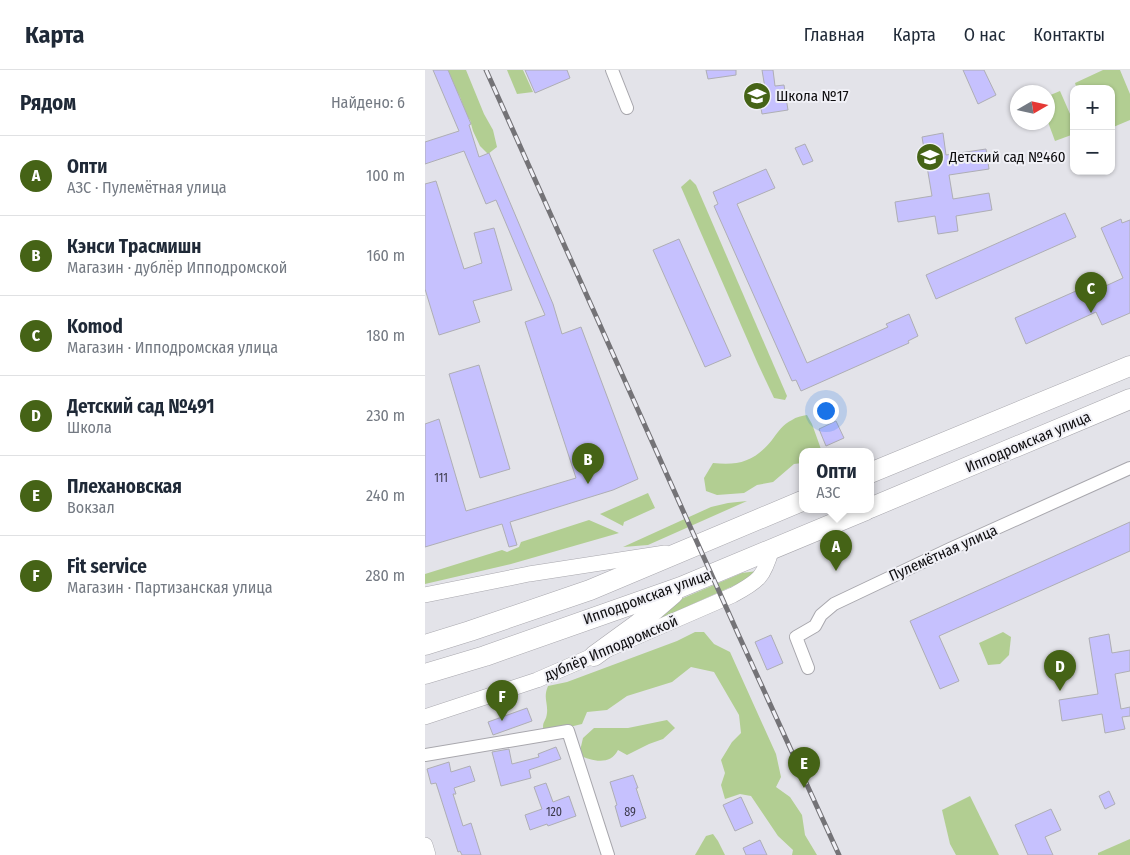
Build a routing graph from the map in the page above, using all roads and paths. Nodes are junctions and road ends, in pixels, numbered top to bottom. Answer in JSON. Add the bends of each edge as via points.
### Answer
{"nodes":[{"id":1,"x":612,"y":70,"type":"edge"},
{"id":2,"x":627,"y":108,"type":"dead end"},
{"id":3,"x":1130,"y":366,"type":"edge"},
{"id":4,"x":1130,"y":399,"type":"edge"},
{"id":5,"x":1130,"y":468,"type":"edge"},
{"id":6,"x":874,"y":471,"type":"edge"},
{"id":7,"x":799,"y":502,"type":"edge"},
{"id":8,"x":874,"y":506,"type":"edge"},
{"id":9,"x":859,"y":513,"type":"edge"},
{"id":10,"x":772,"y":548,"type":"junction"},
{"id":11,"x":681,"y":550,"type":"junction"},
{"id":12,"x":681,"y":586,"type":"junction"},
{"id":13,"x":425,"y":595,"type":"edge"},
{"id":14,"x":425,"y":645,"type":"edge"},
{"id":15,"x":594,"y":656,"type":"junction"},
{"id":16,"x":809,"y":668,"type":"dead end"},
{"id":17,"x":425,"y":674,"type":"edge"},
{"id":18,"x":425,"y":717,"type":"edge"},
{"id":19,"x":425,"y":755,"type":"edge"},
{"id":20,"x":425,"y":845,"type":"edge"},
{"id":21,"x":428,"y":855,"type":"edge"},
{"id":22,"x":608,"y":855,"type":"edge"}],
"edges":[{"from":1,"to":2,"type":"street"},
{"from":3,"to":6,"type":"highway","name":"Ипподромская улица"},
{"from":4,"to":8,"type":"highway","name":"Ипподромская улица"},
{"from":5,"to":16,"type":"street","name":"Пулемётная улица","via":[[834,604],[821,615],[815,626],[796,637]]},
{"from":7,"to":11,"type":"highway","name":"Ипподромская улица"},
{"from":9,"to":10,"type":"highway","name":"Ипподромская улица"},
{"from":10,"to":12,"type":"highway","name":"Ипподромская улица"},
{"from":10,"to":15,"type":"street","name":"дублёр Ипподромской","via":[[767,566],[754,584]]},
{"from":11,"to":13,"type":"street","via":[[529,574]]},
{"from":11,"to":14,"type":"highway","name":"Ипподромская улица","via":[[590,590]]},
{"from":12,"to":15,"type":"highway","via":[[638,624]]},
{"from":12,"to":17,"type":"highway","name":"Ипподромская улица"},
{"from":15,"to":18,"type":"street","name":"дублёр Ипподромской","via":[[537,680]]},
{"from":19,"to":22,"type":"street","via":[[568,732]]},
{"from":20,"to":21,"type":"street"}]}
